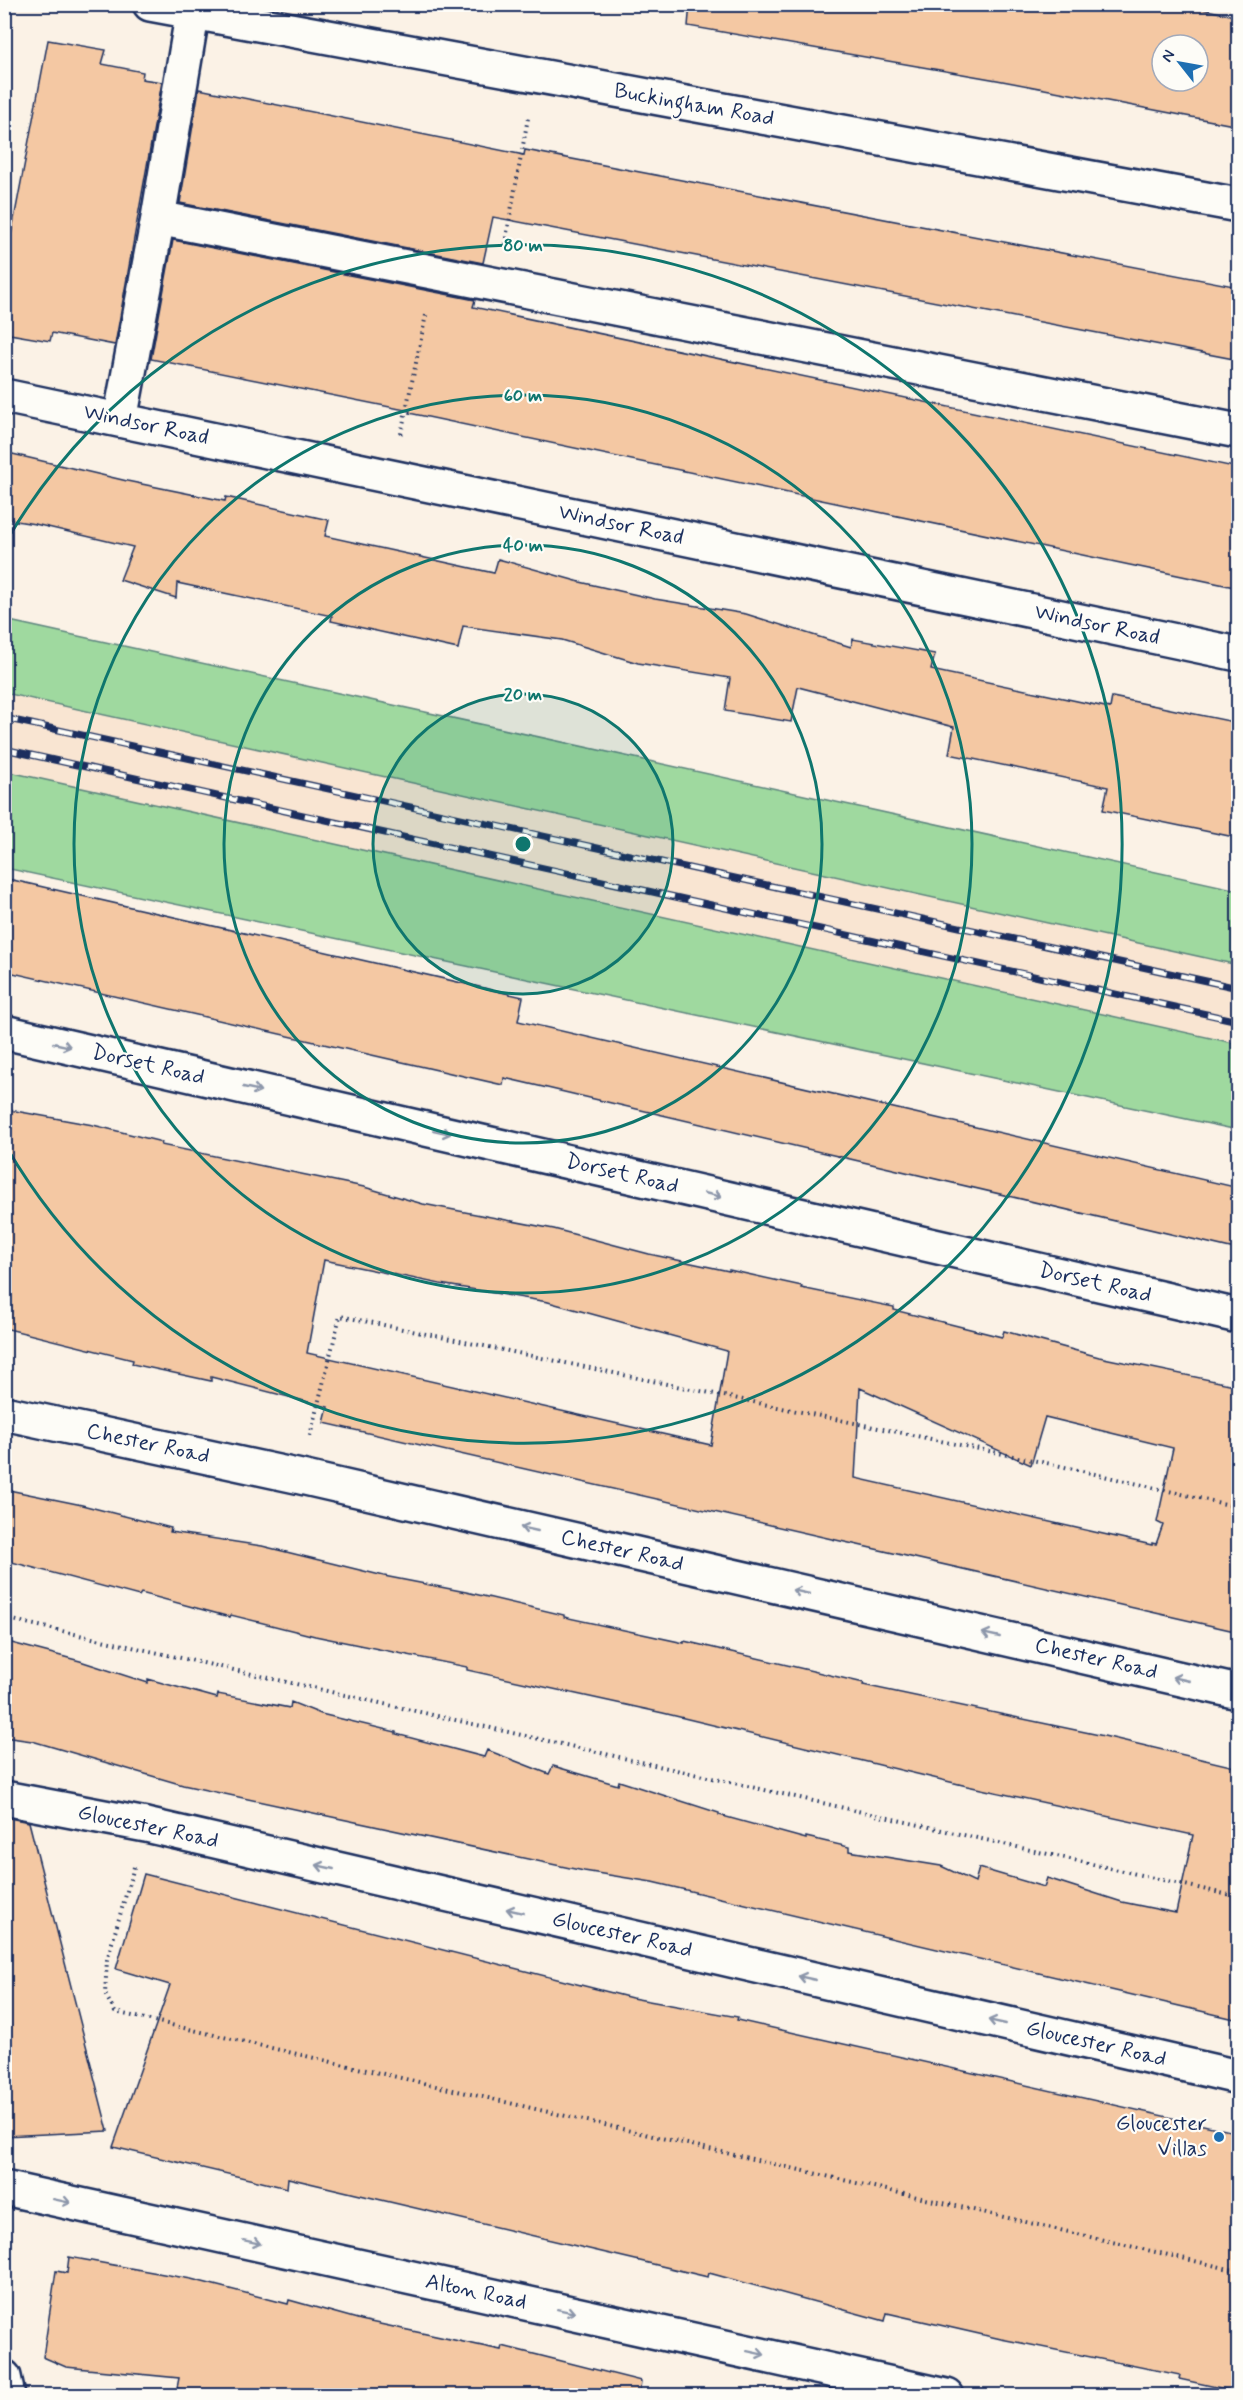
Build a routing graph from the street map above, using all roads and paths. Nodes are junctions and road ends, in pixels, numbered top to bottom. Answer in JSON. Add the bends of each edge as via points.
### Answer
{"nodes":[{"id":1,"x":150,"y":4,"type":"edge"},
{"id":2,"x":193,"y":8,"type":"edge"},
{"id":3,"x":536,"y":76,"type":"junction"},
{"id":4,"x":1239,"y":205,"type":"edge"},
{"id":5,"x":158,"y":218,"type":"junction"},
{"id":6,"x":435,"y":273,"type":"junction"},
{"id":7,"x":497,"y":286,"type":"junction"},
{"id":8,"x":4,"y":396,"type":"edge"},
{"id":9,"x":120,"y":420,"type":"junction"},
{"id":10,"x":1239,"y":431,"type":"edge"},
{"id":11,"x":391,"y":477,"type":"junction"},
{"id":12,"x":1239,"y":654,"type":"edge"},
{"id":13,"x":4,"y":1032,"type":"edge"},
{"id":14,"x":1239,"y":1316,"type":"edge"},
{"id":15,"x":4,"y":1413,"type":"edge"},
{"id":16,"x":301,"y":1477,"type":"junction"},
{"id":17,"x":1239,"y":1507,"type":"edge"},
{"id":18,"x":4,"y":1618,"type":"edge"},
{"id":19,"x":1239,"y":1692,"type":"edge"},
{"id":20,"x":4,"y":1798,"type":"edge"},
{"id":21,"x":146,"y":1825,"type":"junction"},
{"id":22,"x":1239,"y":1897,"type":"edge"},
{"id":23,"x":1239,"y":2077,"type":"edge"},
{"id":24,"x":4,"y":2188,"type":"edge"},
{"id":25,"x":1239,"y":2271,"type":"edge"},
{"id":26,"x":4,"y":2377,"type":"edge"},
{"id":27,"x":8,"y":2396,"type":"edge"},
{"id":28,"x":947,"y":2396,"type":"edge"}],
"edges":[{"from":1,"to":2,"type":"street","name":"Buckingham Road"},
{"from":2,"to":3,"type":"street","name":"Buckingham Road"},
{"from":2,"to":5,"type":"street"},
{"from":3,"to":4,"type":"street","name":"Buckingham Road"},
{"from":3,"to":7,"type":"path"},
{"from":5,"to":6,"type":"street"},
{"from":5,"to":9,"type":"street"},
{"from":6,"to":7,"type":"street"},
{"from":6,"to":11,"type":"path"},
{"from":7,"to":10,"type":"street"},
{"from":8,"to":9,"type":"street","name":"Windsor Road"},
{"from":9,"to":11,"type":"street","name":"Windsor Road"},
{"from":11,"to":12,"type":"street","name":"Windsor Road"},
{"from":13,"to":14,"type":"street","name":"Dorset Road","one_way":true},
{"from":15,"to":16,"type":"street","name":"Chester Road"},
{"from":16,"to":17,"type":"path","via":[[340,1316],[1056,1465]]},
{"from":19,"to":16,"type":"street","name":"Chester Road","one_way":true},
{"from":18,"to":22,"type":"path"},
{"from":20,"to":21,"type":"street","name":"Gloucester Road"},
{"from":23,"to":21,"type":"street","name":"Gloucester Road","one_way":true},
{"from":21,"to":25,"type":"path","via":[[107,1960],[105,1994],[115,2012]]},
{"from":24,"to":28,"type":"street","name":"Alton Road","one_way":true},
{"from":26,"to":27,"type":"street"}]}
